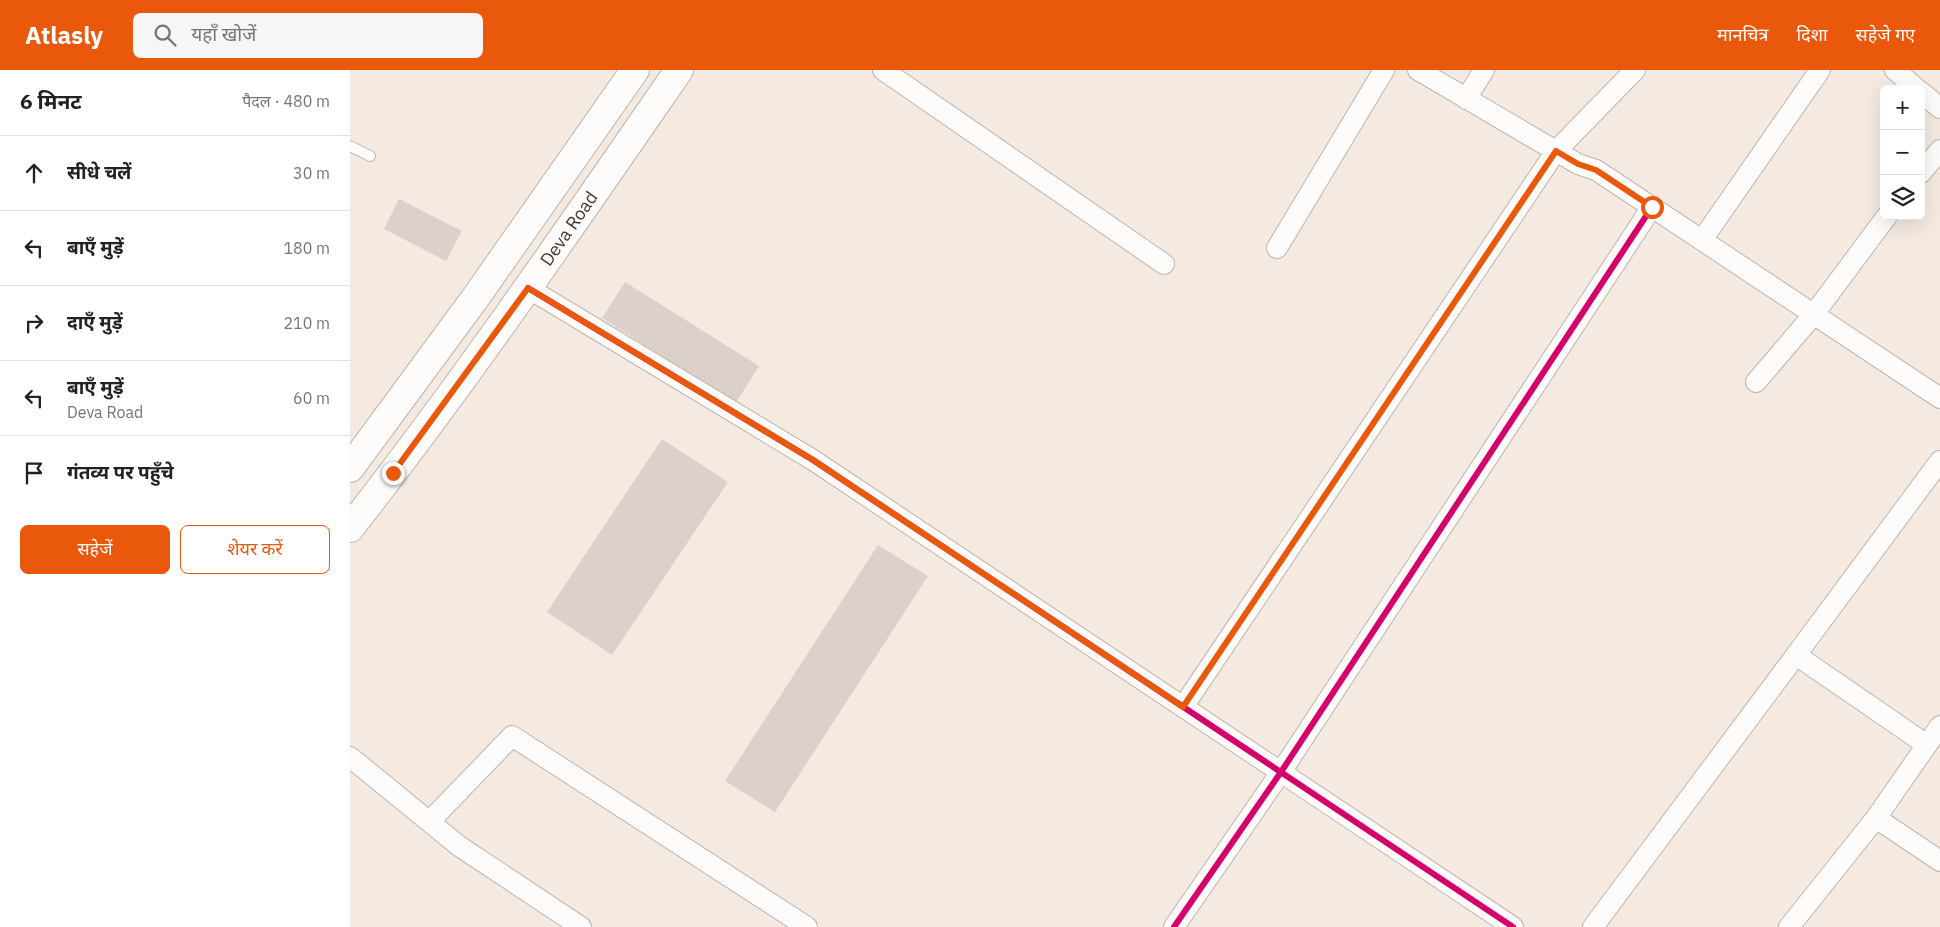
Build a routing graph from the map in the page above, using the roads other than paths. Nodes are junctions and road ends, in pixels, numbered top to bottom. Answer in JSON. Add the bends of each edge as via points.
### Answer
{"nodes":[{"id":1,"x":635,"y":70,"type":"edge"},
{"id":2,"x":678,"y":70,"type":"edge"},
{"id":3,"x":883,"y":70,"type":"edge"},
{"id":4,"x":1384,"y":70,"type":"edge"},
{"id":5,"x":1418,"y":70,"type":"edge"},
{"id":6,"x":1484,"y":70,"type":"edge"},
{"id":7,"x":1635,"y":70,"type":"edge"},
{"id":8,"x":1820,"y":70,"type":"edge"},
{"id":9,"x":1895,"y":70,"type":"edge"},
{"id":10,"x":1912,"y":85,"type":"edge"},
{"id":11,"x":1925,"y":95,"type":"edge"},
{"id":12,"x":1466,"y":99,"type":"junction"},
{"id":13,"x":1940,"y":108,"type":"edge"},
{"id":14,"x":350,"y":146,"type":"edge"},
{"id":15,"x":1940,"y":150,"type":"edge"},
{"id":16,"x":1556,"y":151,"type":"junction"},
{"id":17,"x":370,"y":156,"type":"dead end"},
{"id":18,"x":1925,"y":168,"type":"edge"},
{"id":19,"x":1652,"y":207,"type":"junction"},
{"id":20,"x":1884,"y":220,"type":"edge"},
{"id":21,"x":1702,"y":240,"type":"junction"},
{"id":22,"x":1277,"y":248,"type":"dead end"},
{"id":23,"x":1164,"y":264,"type":"dead end"},
{"id":24,"x":528,"y":288,"type":"junction"},
{"id":25,"x":1814,"y":314,"type":"junction"},
{"id":26,"x":1756,"y":382,"type":"dead end"},
{"id":27,"x":1940,"y":398,"type":"edge"},
{"id":28,"x":1940,"y":461,"type":"edge"},
{"id":29,"x":350,"y":468,"type":"edge"},
{"id":30,"x":350,"y":528,"type":"edge"},
{"id":31,"x":1796,"y":655,"type":"junction"},
{"id":32,"x":1183,"y":707,"type":"junction"},
{"id":33,"x":1940,"y":726,"type":"edge"},
{"id":34,"x":1927,"y":744,"type":"junction"},
{"id":35,"x":350,"y":757,"type":"edge"},
{"id":36,"x":1281,"y":772,"type":"junction"},
{"id":37,"x":1876,"y":818,"type":"junction"},
{"id":38,"x":430,"y":821,"type":"junction"},
{"id":39,"x":1940,"y":861,"type":"edge"},
{"id":40,"x":581,"y":927,"type":"edge"},
{"id":41,"x":807,"y":927,"type":"edge"},
{"id":42,"x":1174,"y":927,"type":"edge"},
{"id":43,"x":1513,"y":927,"type":"edge"},
{"id":44,"x":1593,"y":927,"type":"edge"},
{"id":45,"x":1789,"y":927,"type":"edge"}],
"edges":[{"from":1,"to":29,"type":"main road","name":"Deva Road","via":[[476,297]]},
{"from":2,"to":24,"type":"main road","name":"Deva Road"},
{"from":3,"to":23,"type":"street"},
{"from":4,"to":22,"type":"street"},
{"from":5,"to":12,"type":"street"},
{"from":6,"to":12,"type":"street"},
{"from":7,"to":16,"type":"street"},
{"from":8,"to":21,"type":"street"},
{"from":9,"to":10,"type":"street"},
{"from":11,"to":13,"type":"street"},
{"from":12,"to":16,"type":"street"},
{"from":14,"to":17,"type":"lane"},
{"from":15,"to":18,"type":"street"},
{"from":16,"to":19,"type":"street","via":[[1596,170]]},
{"from":16,"to":32,"type":"street"},
{"from":19,"to":21,"type":"street"},
{"from":19,"to":36,"type":"street"},
{"from":20,"to":25,"type":"street"},
{"from":21,"to":25,"type":"street"},
{"from":24,"to":30,"type":"main road","name":"Deva Road"},
{"from":24,"to":32,"type":"street","via":[[813,460]]},
{"from":25,"to":26,"type":"street"},
{"from":25,"to":27,"type":"street"},
{"from":28,"to":31,"type":"street"},
{"from":31,"to":34,"type":"street"},
{"from":31,"to":44,"type":"street"},
{"from":32,"to":36,"type":"street"},
{"from":33,"to":34,"type":"street"},
{"from":34,"to":37,"type":"street"},
{"from":35,"to":38,"type":"street"},
{"from":36,"to":42,"type":"street"},
{"from":36,"to":43,"type":"street"},
{"from":37,"to":39,"type":"street"},
{"from":37,"to":45,"type":"street"},
{"from":38,"to":40,"type":"street","via":[[459,846]]},
{"from":38,"to":41,"type":"street","via":[[512,736]]}]}
